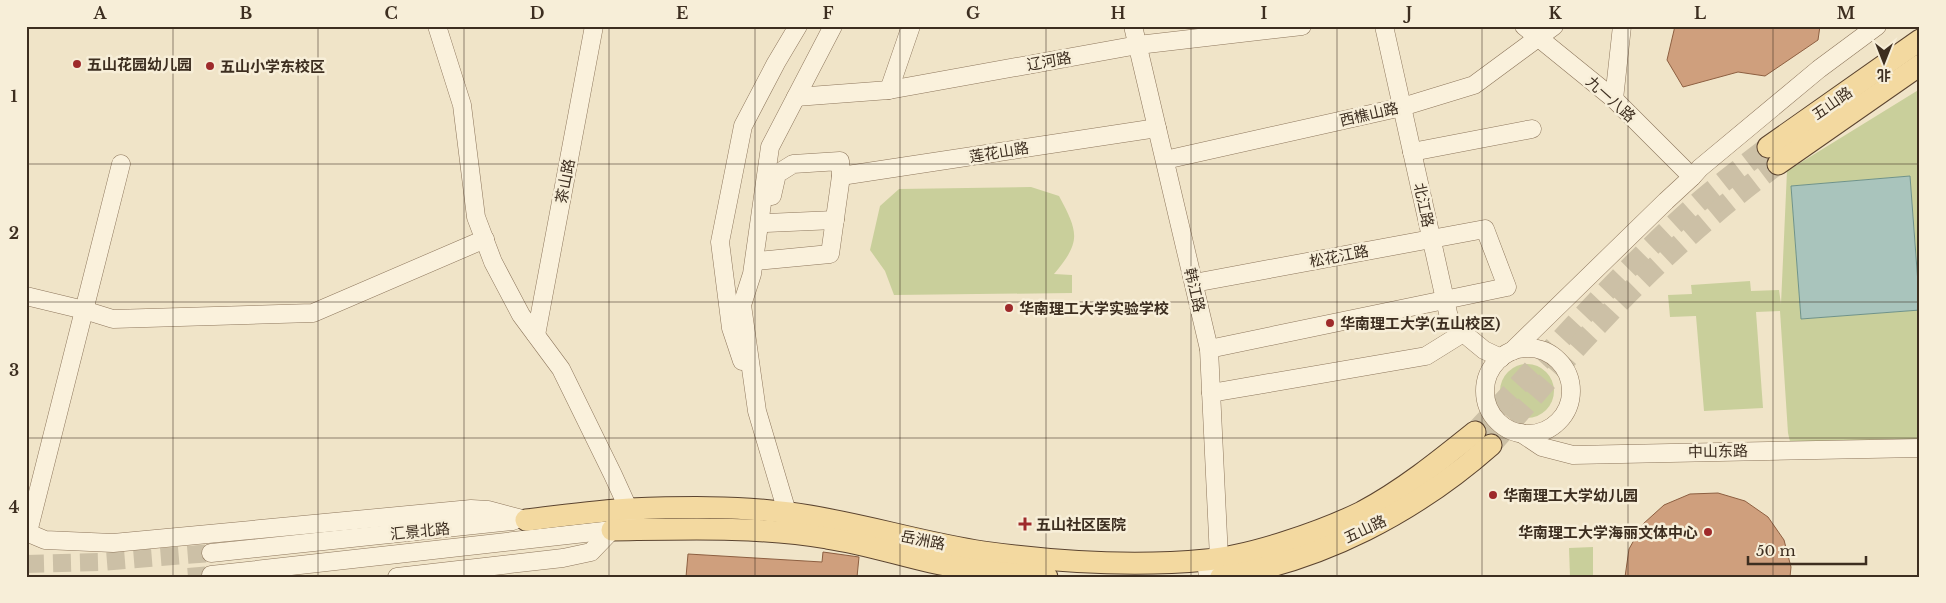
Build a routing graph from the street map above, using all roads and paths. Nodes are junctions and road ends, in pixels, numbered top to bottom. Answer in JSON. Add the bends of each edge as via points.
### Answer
{"nodes":[{"id":1,"x":438,"y":26,"type":"edge"},
{"id":2,"x":594,"y":26,"type":"edge"},
{"id":3,"x":798,"y":26,"type":"edge"},
{"id":4,"x":833,"y":26,"type":"edge"},
{"id":5,"x":911,"y":26,"type":"edge"},
{"id":6,"x":1133,"y":26,"type":"edge"},
{"id":7,"x":1302,"y":26,"type":"edge"},
{"id":8,"x":1384,"y":26,"type":"edge"},
{"id":9,"x":1524,"y":26,"type":"edge"},
{"id":10,"x":1554,"y":26,"type":"edge"},
{"id":11,"x":1622,"y":26,"type":"edge"},
{"id":12,"x":1878,"y":26,"type":"edge"},
{"id":13,"x":1538,"y":38,"type":"junction"},
{"id":14,"x":1920,"y":40,"type":"edge"},
{"id":15,"x":1138,"y":45,"type":"junction"},
{"id":16,"x":1920,"y":65,"type":"edge"},
{"id":17,"x":889,"y":90,"type":"junction"},
{"id":18,"x":796,"y":97,"type":"junction"},
{"id":19,"x":1614,"y":99,"type":"junction"},
{"id":20,"x":1402,"y":107,"type":"junction"},
{"id":21,"x":1157,"y":128,"type":"junction"},
{"id":22,"x":1532,"y":128,"type":"dead end"},
{"id":23,"x":1412,"y":152,"type":"junction"},
{"id":24,"x":1165,"y":160,"type":"junction"},
{"id":25,"x":121,"y":164,"type":"dead end"},
{"id":26,"x":841,"y":176,"type":"junction"},
{"id":27,"x":1692,"y":177,"type":"junction"},
{"id":28,"x":835,"y":220,"type":"junction"},
{"id":29,"x":766,"y":223,"type":"junction"},
{"id":30,"x":485,"y":239,"type":"junction"},
{"id":31,"x":1431,"y":239,"type":"junction"},
{"id":32,"x":754,"y":268,"type":"junction"},
{"id":33,"x":1194,"y":283,"type":"junction"},
{"id":34,"x":26,"y":296,"type":"edge"},
{"id":35,"x":1445,"y":301,"type":"junction"},
{"id":36,"x":84,"y":310,"type":"junction"},
{"id":37,"x":1463,"y":333,"type":"junction"},
{"id":38,"x":536,"y":335,"type":"junction"},
{"id":39,"x":1209,"y":349,"type":"junction"},
{"id":40,"x":1507,"y":354,"type":"junction"},
{"id":41,"x":1211,"y":393,"type":"junction"},
{"id":42,"x":757,"y":411,"type":"junction"},
{"id":43,"x":1521,"y":433,"type":"junction"},
{"id":44,"x":1483,"y":438,"type":"tunnel mouth"},
{"id":45,"x":1920,"y":448,"type":"edge"},
{"id":46,"x":628,"y":509,"type":"junction"},
{"id":47,"x":788,"y":512,"type":"junction"},
{"id":48,"x":526,"y":520,"type":"junction"},
{"id":49,"x":612,"y":530,"type":"junction"},
{"id":50,"x":638,"y":530,"type":"junction"},
{"id":51,"x":27,"y":532,"type":"edge"},
{"id":52,"x":211,"y":553,"type":"tunnel mouth"},
{"id":53,"x":1213,"y":568,"type":"edge"},
{"id":54,"x":211,"y":575,"type":"dead end"},
{"id":55,"x":396,"y":577,"type":"edge"},
{"id":56,"x":1047,"y":577,"type":"edge"}],
"edges":[{"from":1,"to":30,"type":"street","via":[[462,105],[476,217]]},
{"from":2,"to":38,"type":"street","name":"茶山路"},
{"from":3,"to":42,"type":"street","via":[[743,126],[720,242],[732,328]]},
{"from":4,"to":18,"type":"street"},
{"from":5,"to":17,"type":"street"},
{"from":6,"to":15,"type":"street","name":"韩江路"},
{"from":7,"to":15,"type":"street","name":"辽河路"},
{"from":8,"to":20,"type":"street","name":"北江路"},
{"from":9,"to":13,"type":"street","name":"九一八路"},
{"from":10,"to":13,"type":"street","name":"西樵山路"},
{"from":11,"to":19,"type":"street"},
{"from":12,"to":27,"type":"street","via":[[1819,69]]},
{"from":13,"to":19,"type":"street","name":"九一八路"},
{"from":13,"to":20,"type":"street","name":"西樵山路","via":[[1474,85]]},
{"from":14,"to":16,"type":"main road","name":"五山路","via":[[1773,155]]},
{"from":15,"to":17,"type":"street","name":"辽河路"},
{"from":15,"to":21,"type":"street","name":"韩江路"},
{"from":17,"to":18,"type":"street","name":"辽河路"},
{"from":18,"to":32,"type":"street","via":[[770,147]]},
{"from":19,"to":27,"type":"street","name":"九一八路"},
{"from":20,"to":23,"type":"street","name":"北江路"},
{"from":20,"to":24,"type":"street","name":"西樵山路"},
{"from":21,"to":24,"type":"street","name":"韩江路"},
{"from":21,"to":26,"type":"street","name":"莲花山路"},
{"from":22,"to":23,"type":"street"},
{"from":23,"to":31,"type":"street","name":"北江路"},
{"from":24,"to":33,"type":"street","name":"韩江路"},
{"from":25,"to":36,"type":"street"},
{"from":26,"to":28,"type":"street"},
{"from":26,"to":29,"type":"street","via":[[840,160],[793,164],[777,174]]},
{"from":27,"to":40,"type":"street"},
{"from":28,"to":29,"type":"street"},
{"from":28,"to":32,"type":"street","via":[[830,254]]},
{"from":29,"to":32,"type":"street"},
{"from":30,"to":36,"type":"street","via":[[313,313],[113,319]]},
{"from":30,"to":38,"type":"street","via":[[521,315]]},
{"from":31,"to":33,"type":"street","name":"松花江路"},
{"from":31,"to":35,"type":"street","name":"北江路"},
{"from":31,"to":35,"type":"street","name":"松花江路","via":[[1485,229],[1507,287]]},
{"from":32,"to":42,"type":"street","via":[[742,305]]},
{"from":33,"to":39,"type":"street","name":"韩江路"},
{"from":34,"to":36,"type":"street"},
{"from":35,"to":37,"type":"street","name":"北江路","via":[[1450,322]]},
{"from":35,"to":39,"type":"street"},
{"from":36,"to":51,"type":"street"},
{"from":37,"to":40,"type":"street","name":"北江路","via":[[1484,350]]},
{"from":37,"to":41,"type":"street","via":[[1426,356]]},
{"from":38,"to":46,"type":"street","via":[[560,369]]},
{"from":39,"to":41,"type":"street","name":"韩江路"},
{"from":40,"to":43,"type":"street","via":[[1492,368],[1486,381],[1487,402],[1497,420]]},
{"from":40,"to":43,"type":"street","via":[[1527,348],[1541,350],[1554,356],[1570,380],[1568,408],[1560,420],[1542,431]]},
{"from":41,"to":53,"type":"street","name":"韩江路"},
{"from":42,"to":47,"type":"street"},
{"from":43,"to":45,"type":"street","name":"中山东路","via":[[1542,447],[1572,454]]},
{"from":44,"to":53,"type":"main road","name":"五山路","via":[[1362,511]]},
{"from":46,"to":47,"type":"main road","name":"岳洲路"},
{"from":46,"to":48,"type":"main road","name":"汇景北路"},
{"from":46,"to":50,"type":"street"},
{"from":47,"to":53,"type":"main road","name":"岳洲路","via":[[983,552]]},
{"from":48,"to":51,"type":"street","via":[[471,509],[113,543],[45,540]]},
{"from":48,"to":52,"type":"street","name":"汇景北路"},
{"from":49,"to":50,"type":"main road","name":"岳洲路"},
{"from":49,"to":54,"type":"street","name":"汇景北路"},
{"from":49,"to":55,"type":"street","via":[[591,552]]},
{"from":50,"to":56,"type":"main road","name":"岳洲路","via":[[796,534],[931,562]]}]}
